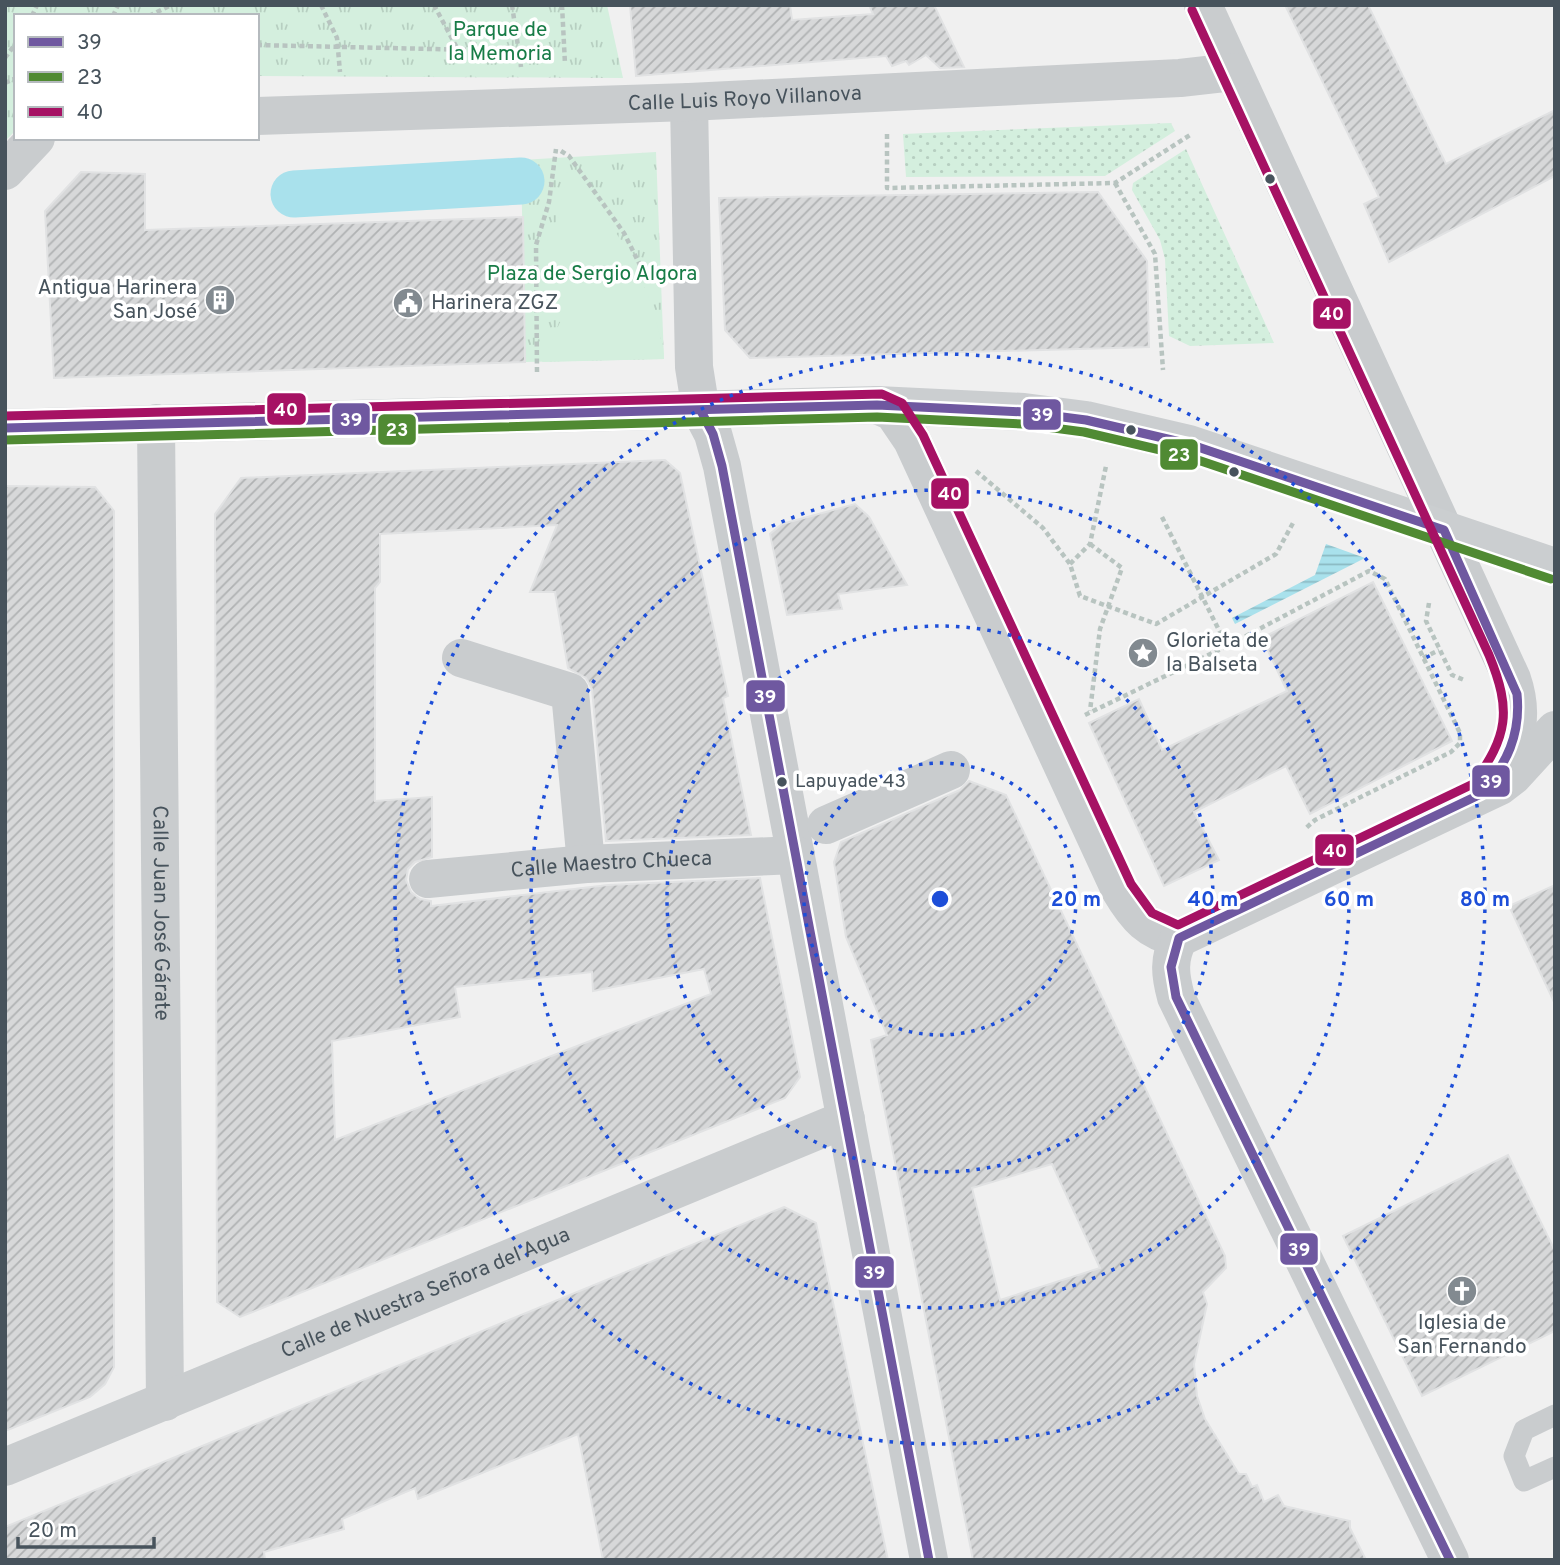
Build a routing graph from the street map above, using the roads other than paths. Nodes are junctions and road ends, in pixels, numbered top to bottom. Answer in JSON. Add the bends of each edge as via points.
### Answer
{"nodes":[{"id":1,"x":1203,"y":5,"type":"edge"},
{"id":2,"x":1233,"y":72,"type":"junction"},
{"id":3,"x":689,"y":102,"type":"junction"},
{"id":4,"x":259,"y":116,"type":"edge"},
{"id":5,"x":34,"y":140,"type":"edge"},
{"id":6,"x":5,"y":171,"type":"edge"},
{"id":7,"x":877,"y":405,"type":"junction"},
{"id":8,"x":701,"y":411,"type":"junction"},
{"id":9,"x":5,"y":412,"type":"edge"},
{"id":10,"x":156,"y":423,"type":"junction"},
{"id":11,"x":6,"y":428,"type":"edge"},
{"id":12,"x":1444,"y":530,"type":"junction"},
{"id":13,"x":1555,"y":567,"type":"edge"},
{"id":14,"x":461,"y":659,"type":"dead end"},
{"id":15,"x":1555,"y":730,"type":"edge"},
{"id":16,"x":951,"y":770,"type":"dead end"},
{"id":17,"x":1481,"y":794,"type":"junction"},
{"id":18,"x":826,"y":825,"type":"dead end"},
{"id":19,"x":796,"y":855,"type":"junction"},
{"id":20,"x":586,"y":864,"type":"junction"},
{"id":21,"x":428,"y":879,"type":"dead end"},
{"id":22,"x":1180,"y":938,"type":"junction"},
{"id":23,"x":846,"y":1119,"type":"junction"},
{"id":24,"x":165,"y":1402,"type":"junction"},
{"id":25,"x":1555,"y":1415,"type":"edge"},
{"id":26,"x":5,"y":1467,"type":"edge"},
{"id":27,"x":1555,"y":1467,"type":"edge"},
{"id":28,"x":929,"y":1560,"type":"edge"},
{"id":29,"x":1450,"y":1560,"type":"edge"}],
"edges":[{"from":1,"to":2,"type":"street"},
{"from":2,"to":3,"type":"street","name":"Calle Luis Royo Villanova"},
{"from":2,"to":12,"type":"street"},
{"from":3,"to":4,"type":"street","name":"Calle Luis Royo Villanova"},
{"from":3,"to":8,"type":"street","via":[[692,339]]},
{"from":5,"to":6,"type":"street"},
{"from":7,"to":8,"type":"main road"},
{"from":7,"to":12,"type":"main road","via":[[1024,412],[1086,420],[1239,459]]},
{"from":7,"to":22,"type":"street","via":[[893,412],[912,440],[1120,890],[1144,924]]},
{"from":8,"to":10,"type":"main road"},
{"from":8,"to":19,"type":"street","via":[[722,466]]},
{"from":9,"to":11,"type":"street"},
{"from":10,"to":11,"type":"main road"},
{"from":10,"to":24,"type":"street","name":"Calle Juan José Gárate"},
{"from":12,"to":13,"type":"main road"},
{"from":12,"to":17,"type":"street","via":[[1512,679],[1520,716],[1511,752]]},
{"from":14,"to":20,"type":"street","via":[[570,692]]},
{"from":15,"to":17,"type":"street","via":[[1513,776]]},
{"from":16,"to":18,"type":"street"},
{"from":17,"to":22,"type":"street"},
{"from":19,"to":20,"type":"street","name":"Calle Maestro Chueca"},
{"from":19,"to":23,"type":"street"},
{"from":20,"to":21,"type":"street","name":"Calle Maestro Chueca"},
{"from":22,"to":29,"type":"street","via":[[1170,968],[1176,997]]},
{"from":23,"to":24,"type":"street","name":"Calle de Nuestra Señora del Agua"},
{"from":23,"to":28,"type":"street"},
{"from":24,"to":26,"type":"street","name":"Calle de Nuestra Señora del Agua"},
{"from":25,"to":27,"type":"lane","via":[[1524,1430],[1514,1456],[1524,1481]]}]}
